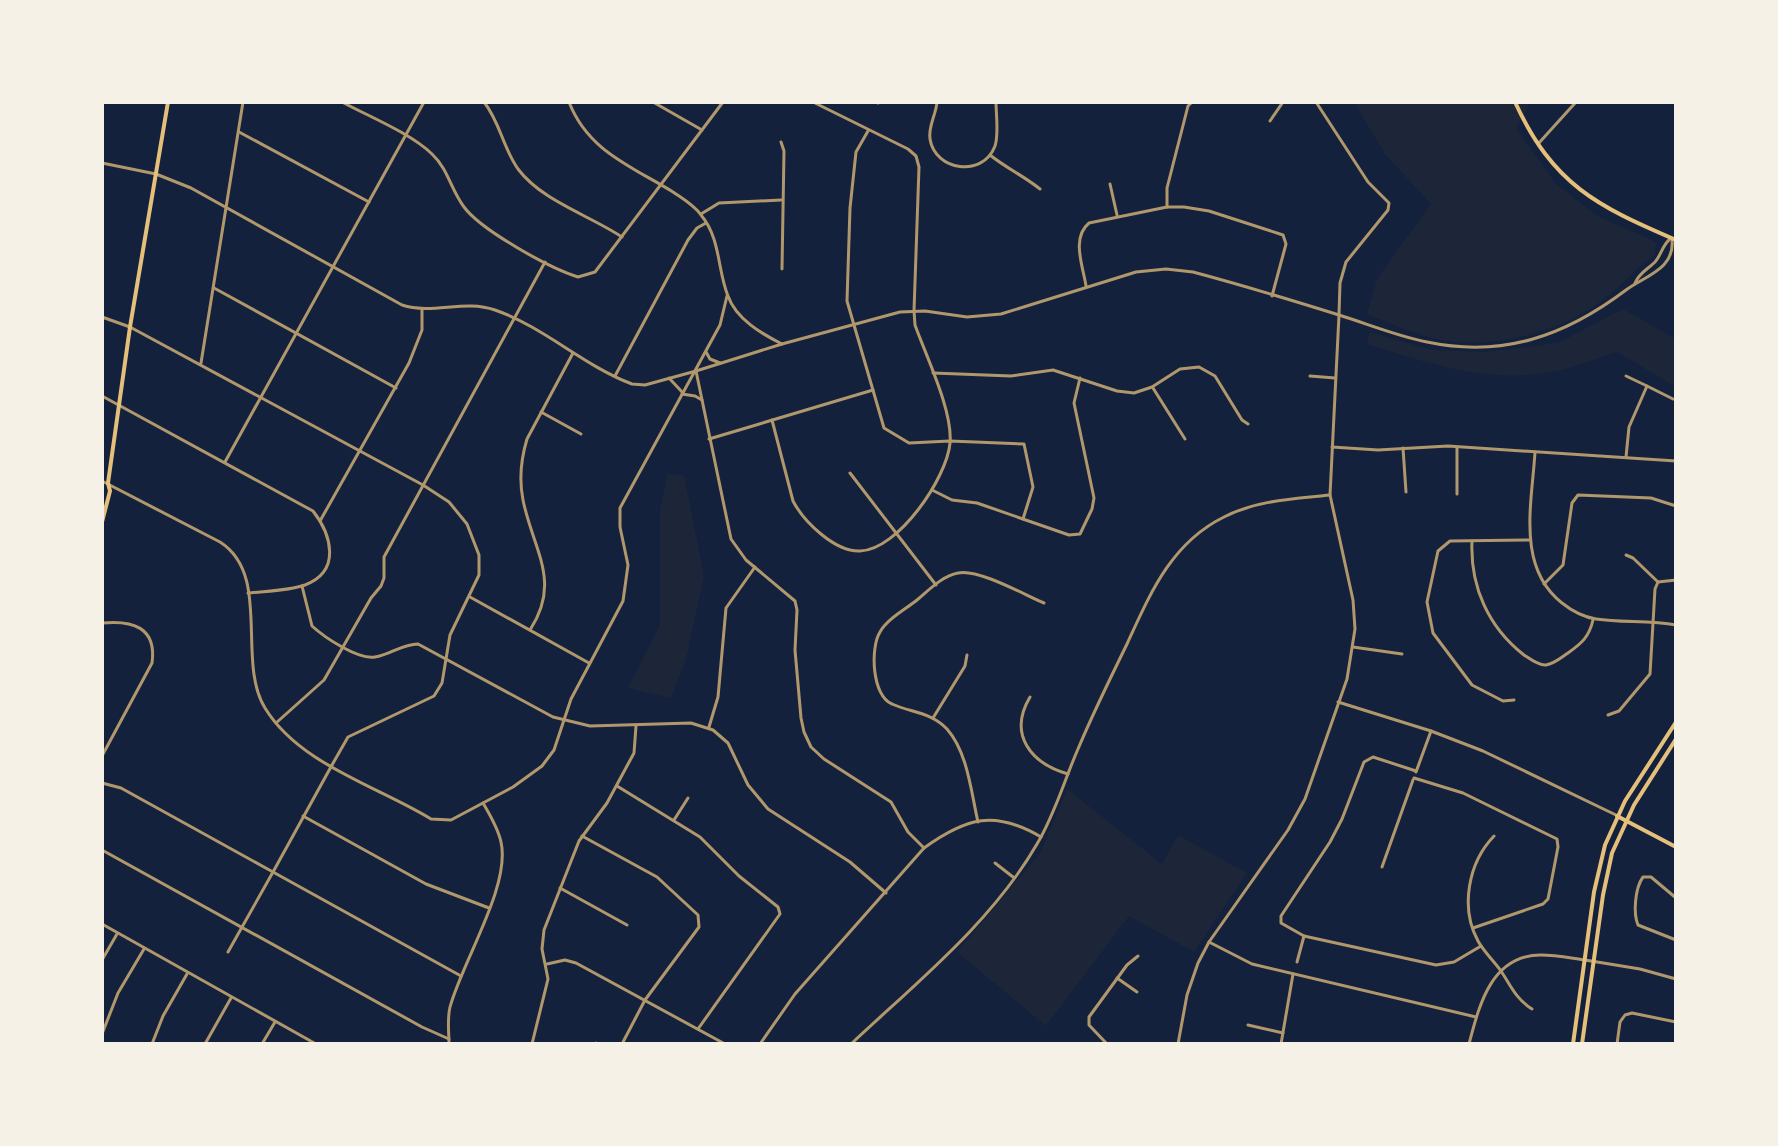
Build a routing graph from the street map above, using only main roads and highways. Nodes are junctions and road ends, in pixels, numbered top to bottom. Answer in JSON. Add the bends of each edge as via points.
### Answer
{"nodes":[{"id":1,"x":168,"y":102,"type":"edge"},
{"id":2,"x":1515,"y":102,"type":"edge"},
{"id":3,"x":1674,"y":239,"type":"edge"},
{"id":4,"x":104,"y":483,"type":"edge"},
{"id":5,"x":102,"y":522,"type":"edge"},
{"id":6,"x":1676,"y":722,"type":"edge"},
{"id":7,"x":1676,"y":739,"type":"edge"},
{"id":8,"x":1617,"y":816,"type":"junction"},
{"id":9,"x":1626,"y":820,"type":"junction"},
{"id":10,"x":1676,"y":847,"type":"edge"},
{"id":11,"x":1573,"y":1044,"type":"edge"},
{"id":12,"x":1582,"y":1044,"type":"edge"}],
"edges":[{"from":1,"to":4,"type":"main road"},
{"from":2,"to":3,"type":"main road","via":[[1538,144],[1566,177],[1626,219]]},
{"from":4,"to":5,"type":"main road","via":[[110,491]]},
{"from":6,"to":8,"type":"main road"},
{"from":7,"to":9,"type":"main road"},
{"from":8,"to":9,"type":"main road"},
{"from":8,"to":11,"type":"main road","via":[[1598,867]]},
{"from":9,"to":10,"type":"main road"},
{"from":9,"to":12,"type":"main road","via":[[1608,869]]}]}
